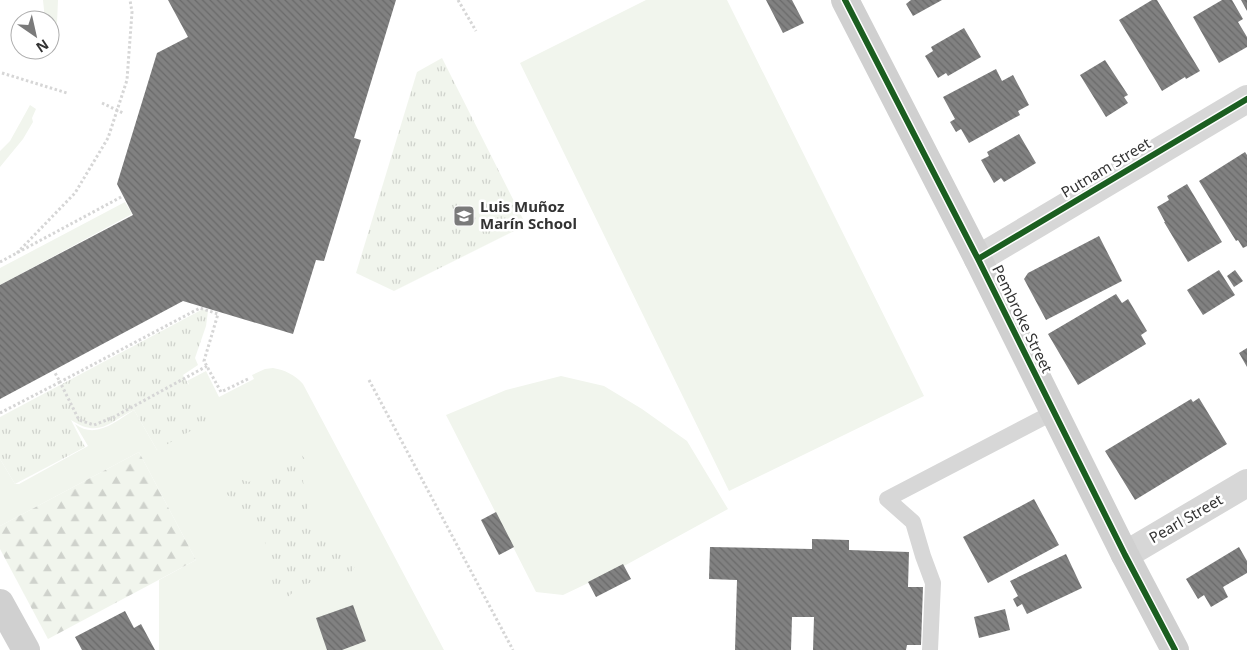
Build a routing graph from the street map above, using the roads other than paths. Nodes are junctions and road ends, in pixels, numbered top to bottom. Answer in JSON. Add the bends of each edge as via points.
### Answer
{"nodes":[{"id":1,"x":845,"y":0,"type":"edge"},
{"id":2,"x":1247,"y":99,"type":"edge"},
{"id":3,"x":978,"y":259,"type":"junction"},
{"id":4,"x":1054,"y":412,"type":"junction"},
{"id":5,"x":1247,"y":483,"type":"edge"},
{"id":6,"x":1125,"y":555,"type":"junction"},
{"id":7,"x":0,"y":603,"type":"edge"},
{"id":8,"x":26,"y":650,"type":"edge"},
{"id":9,"x":930,"y":650,"type":"edge"},
{"id":10,"x":1175,"y":650,"type":"edge"}],
"edges":[{"from":1,"to":3,"type":"street","name":"Pembroke Street"},
{"from":2,"to":3,"type":"street","name":"Putnam Street"},
{"from":3,"to":4,"type":"street","name":"Pembroke Street"},
{"from":4,"to":6,"type":"street","name":"Pembroke Street"},
{"from":4,"to":9,"type":"lane","via":[[887,498],[913,522],[933,583]]},
{"from":5,"to":6,"type":"street","name":"Pearl Street"},
{"from":6,"to":10,"type":"street","name":"Pembroke Street"},
{"from":7,"to":8,"type":"street"}]}
